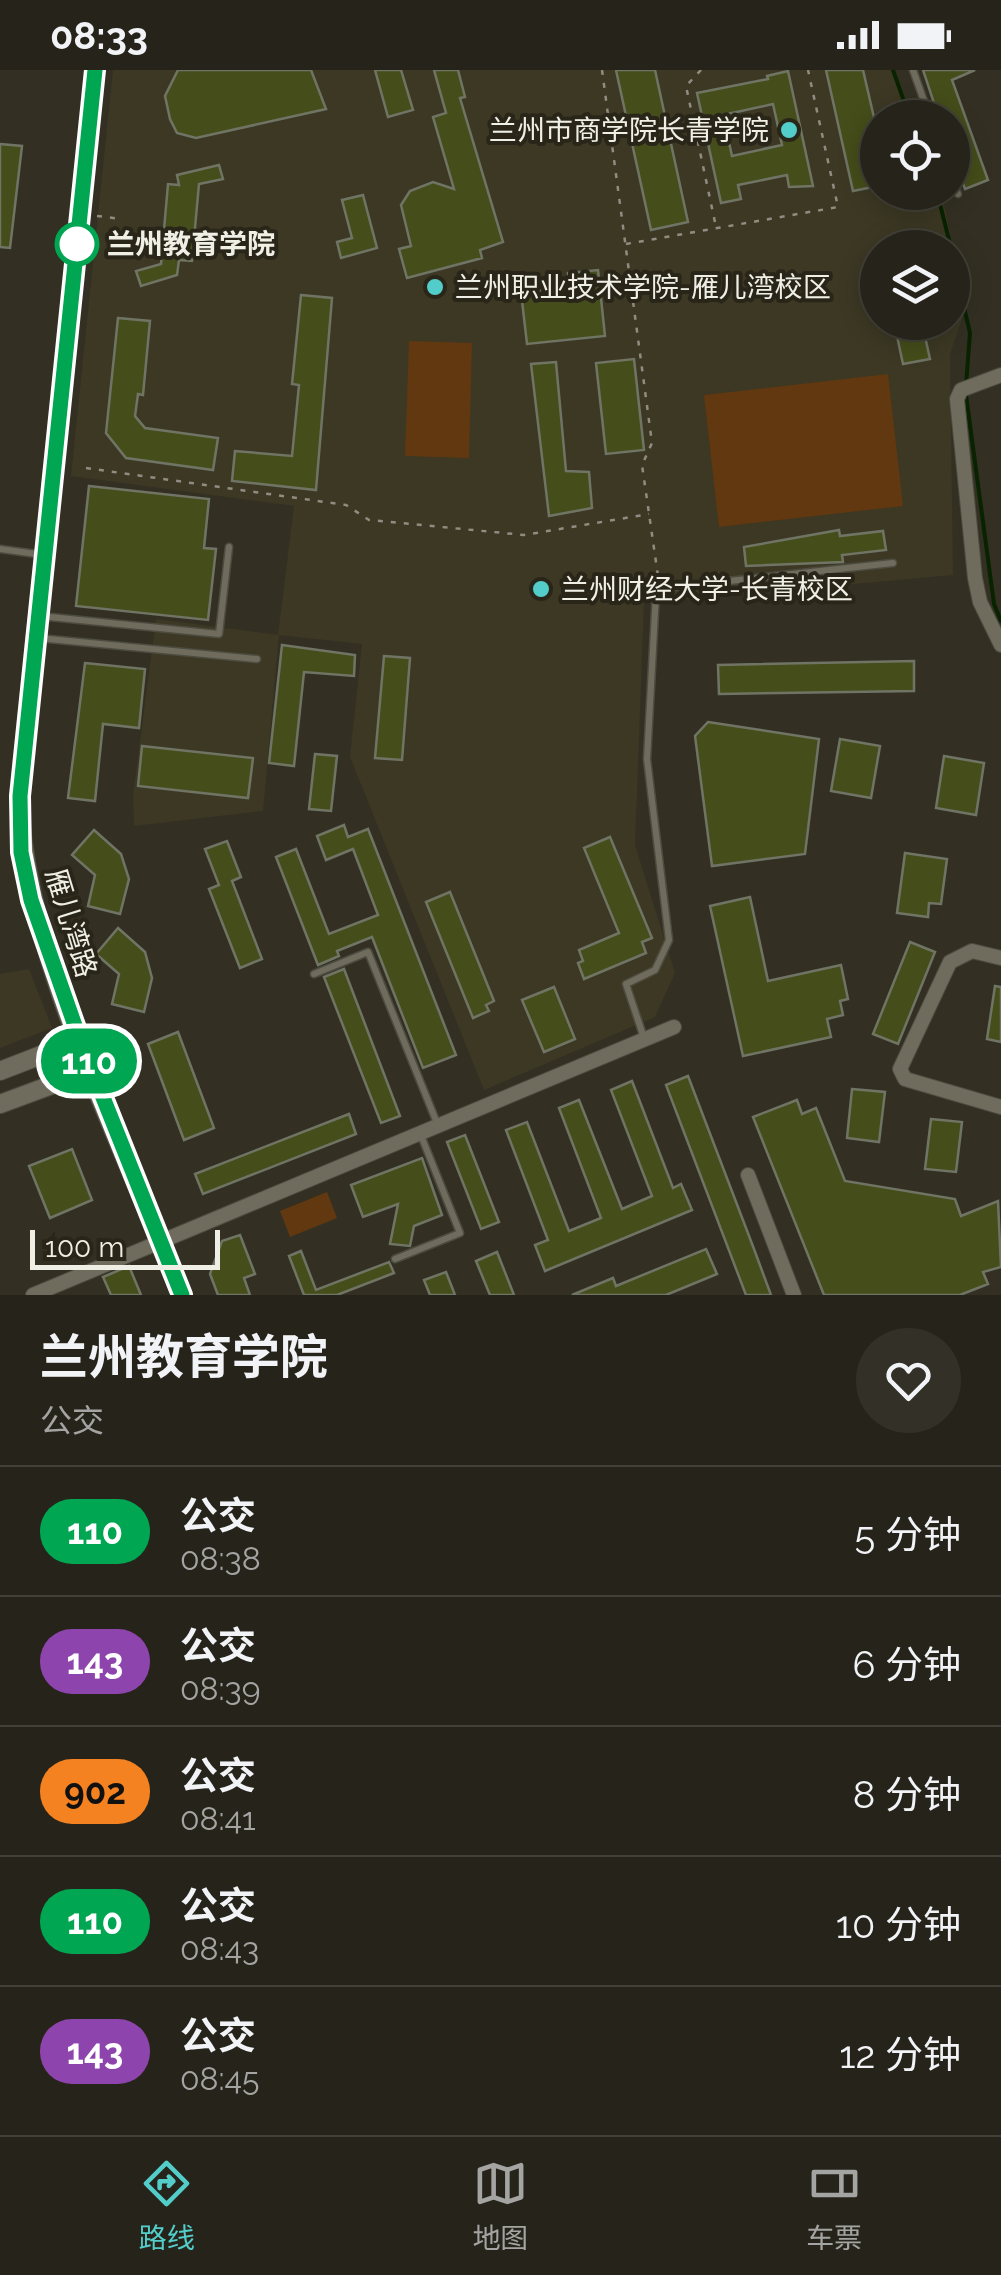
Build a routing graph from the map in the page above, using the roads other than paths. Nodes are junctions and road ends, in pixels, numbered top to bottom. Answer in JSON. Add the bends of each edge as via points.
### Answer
{"nodes":[{"id":1,"x":95,"y":70,"type":"edge"},
{"id":2,"x":913,"y":70,"type":"edge"},
{"id":3,"x":924,"y":100,"type":"edge"},
{"id":4,"x":1001,"y":375,"type":"edge"},
{"id":5,"x":229,"y":547,"type":"dead end"},
{"id":6,"x":0,"y":550,"type":"edge"},
{"id":7,"x":45,"y":555,"type":"junction"},
{"id":8,"x":892,"y":563,"type":"dead end"},
{"id":9,"x":39,"y":616,"type":"junction"},
{"id":10,"x":36,"y":638,"type":"junction"},
{"id":11,"x":1001,"y":644,"type":"edge"},
{"id":12,"x":257,"y":659,"type":"dead end"},
{"id":13,"x":1001,"y":958,"type":"edge"},
{"id":14,"x":314,"y":974,"type":"dead end"},
{"id":15,"x":674,"y":1027,"type":"dead end"},
{"id":16,"x":644,"y":1039,"type":"junction"},
{"id":17,"x":80,"y":1040,"type":"junction"},
{"id":18,"x":92,"y":1070,"type":"junction"},
{"id":19,"x":0,"y":1071,"type":"edge"},
{"id":20,"x":0,"y":1104,"type":"edge"},
{"id":21,"x":1001,"y":1108,"type":"edge"},
{"id":22,"x":438,"y":1124,"type":"junction"},
{"id":23,"x":419,"y":1132,"type":"junction"},
{"id":24,"x":748,"y":1175,"type":"dead end"},
{"id":25,"x":160,"y":1238,"type":"junction"},
{"id":26,"x":395,"y":1259,"type":"dead end"},
{"id":27,"x":52,"y":1292,"type":"edge"},
{"id":28,"x":33,"y":1295,"type":"edge"},
{"id":29,"x":182,"y":1295,"type":"edge"},
{"id":30,"x":794,"y":1295,"type":"edge"}],
"edges":[{"from":1,"to":7,"type":"main road","name":"雁儿湾路"},
{"from":2,"to":3,"type":"lane"},
{"from":4,"to":11,"type":"street","via":[[961,390],[958,416],[975,578]]},
{"from":5,"to":9,"type":"lane","via":[[219,634]]},
{"from":6,"to":7,"type":"lane"},
{"from":7,"to":9,"type":"main road","name":"雁儿湾路"},
{"from":8,"to":16,"type":"lane","via":[[656,593],[647,758],[669,940],[656,970],[626,984]]},
{"from":9,"to":10,"type":"main road","name":"雁儿湾路"},
{"from":10,"to":12,"type":"lane"},
{"from":10,"to":17,"type":"main road","name":"雁儿湾路","via":[[21,852]]},
{"from":13,"to":21,"type":"street","via":[[972,951],[950,962],[900,1069],[905,1079]]},
{"from":14,"to":22,"type":"lane","via":[[368,952]]},
{"from":15,"to":16,"type":"street"},
{"from":16,"to":22,"type":"street"},
{"from":17,"to":18,"type":"main road","name":"雁儿湾路"},
{"from":17,"to":19,"type":"main road"},
{"from":18,"to":20,"type":"main road"},
{"from":18,"to":25,"type":"main road","name":"雁儿湾路"},
{"from":22,"to":23,"type":"street"},
{"from":23,"to":25,"type":"street"},
{"from":23,"to":26,"type":"lane","via":[[460,1234]]},
{"from":24,"to":30,"type":"street"},
{"from":25,"to":27,"type":"street"},
{"from":25,"to":29,"type":"main road","name":"雁儿湾路"},
{"from":27,"to":28,"type":"street"}]}
